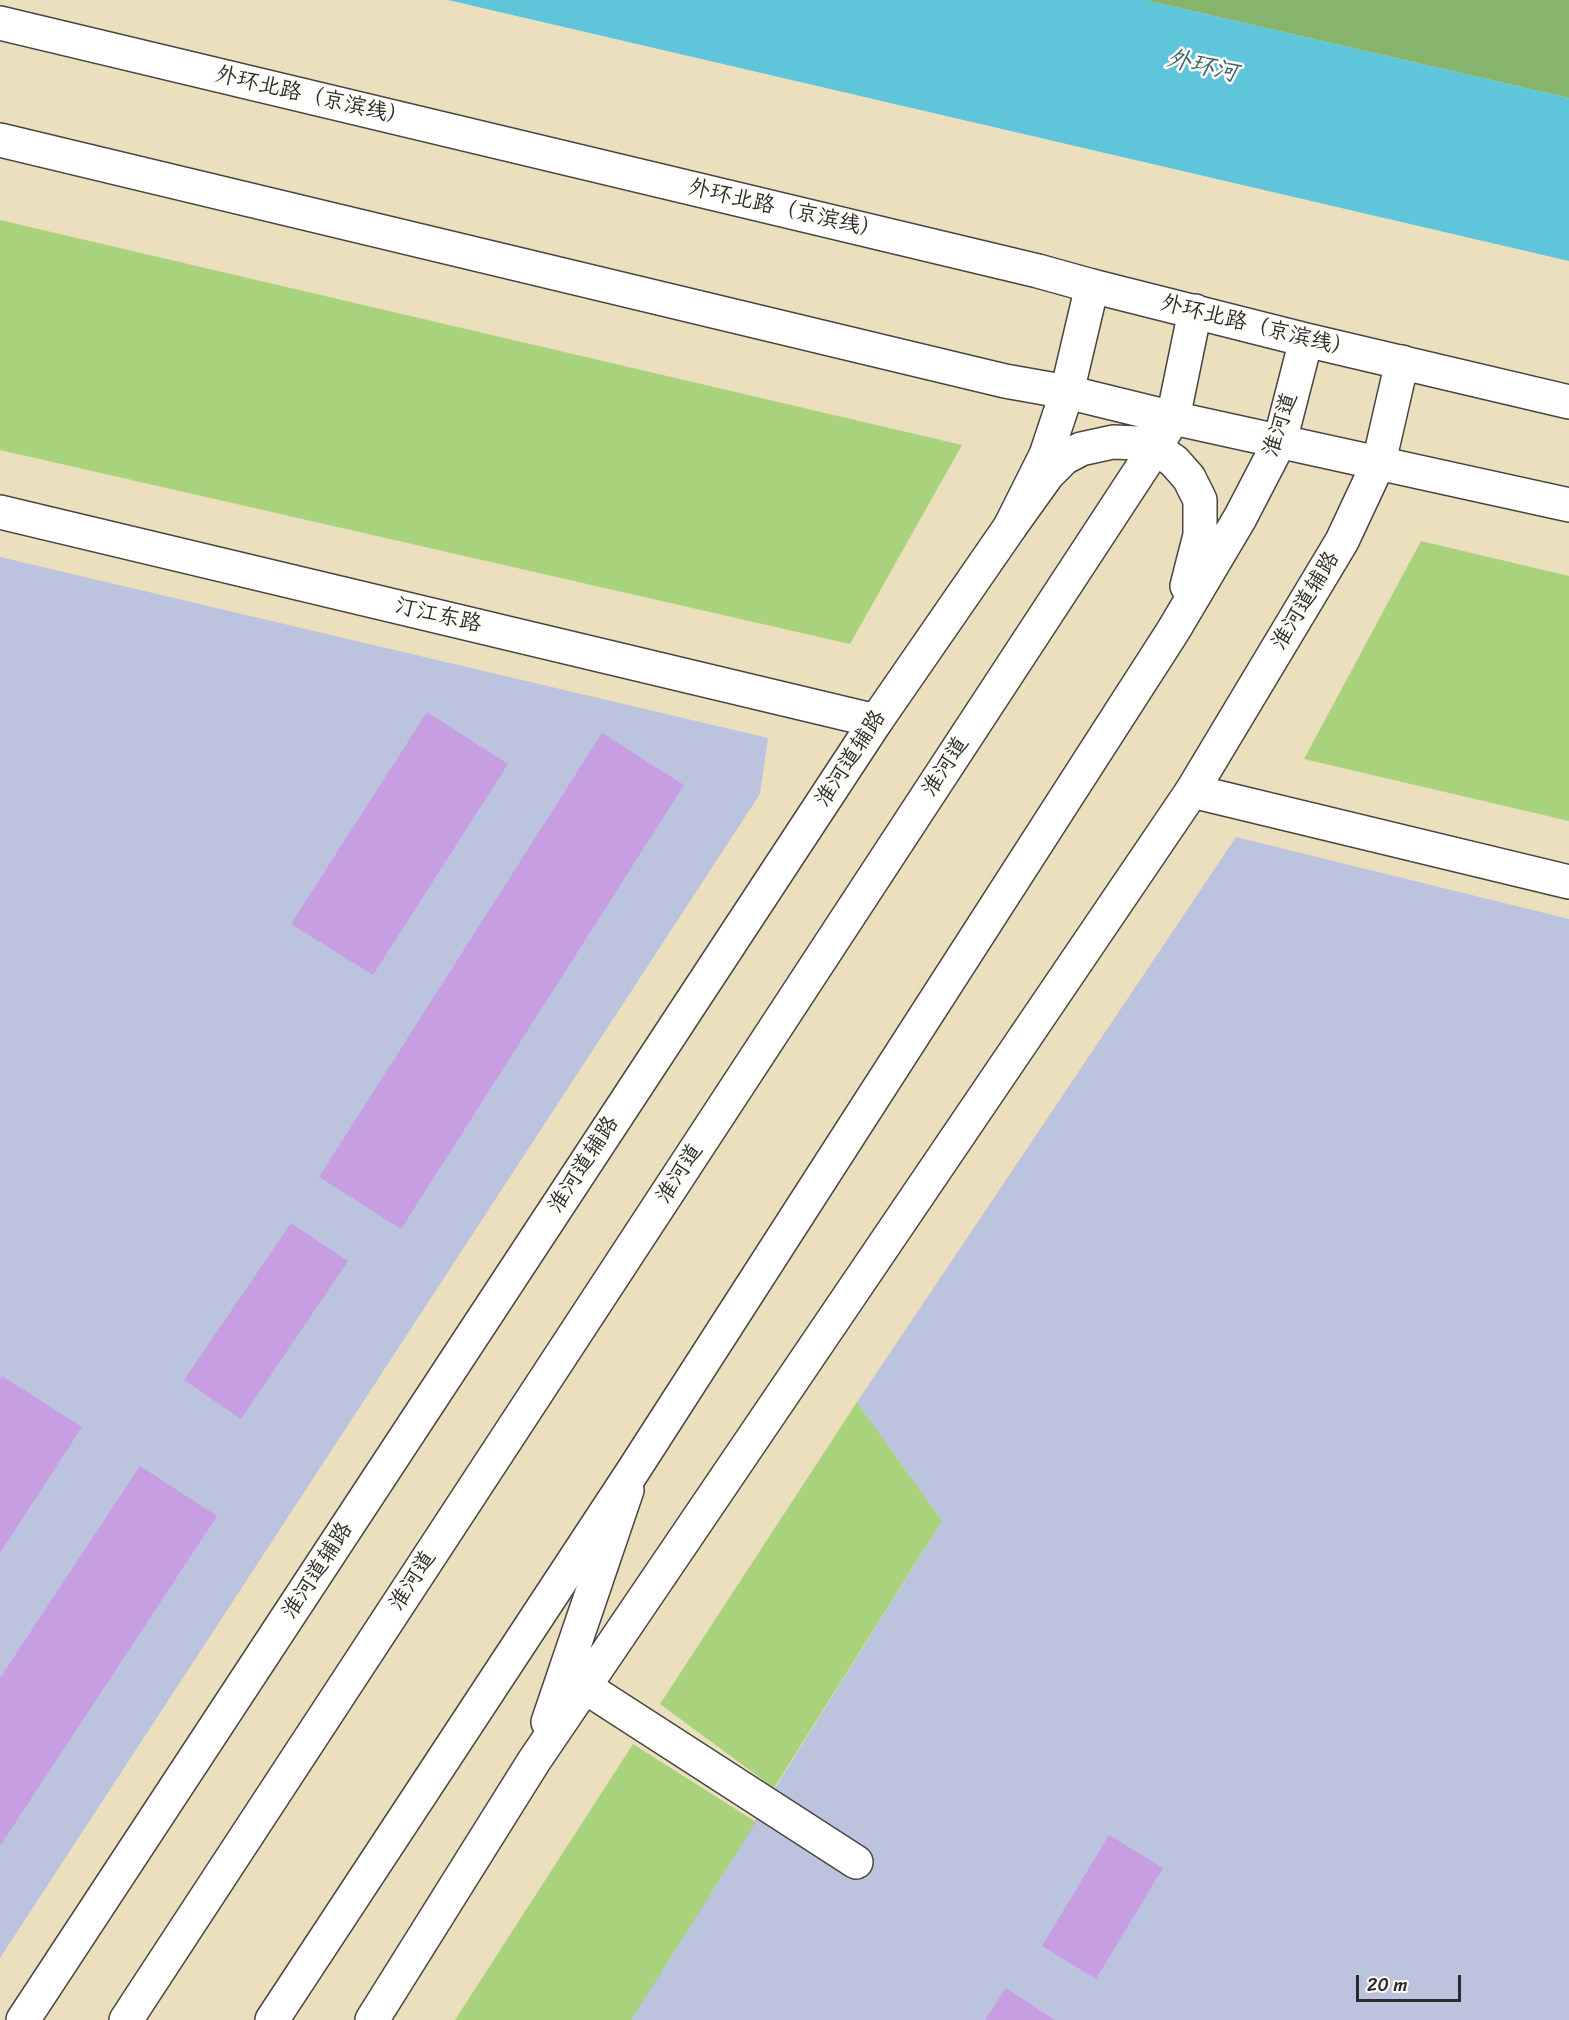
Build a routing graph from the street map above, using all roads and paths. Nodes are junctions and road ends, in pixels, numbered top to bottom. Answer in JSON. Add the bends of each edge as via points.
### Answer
{"nodes":[{"id":1,"x":0,"y":23,"type":"edge"},
{"id":2,"x":0,"y":140,"type":"edge"},
{"id":3,"x":1092,"y":286,"type":"junction"},
{"id":4,"x":1195,"y":311,"type":"junction"},
{"id":5,"x":1306,"y":340,"type":"junction"},
{"id":6,"x":1402,"y":362,"type":"junction"},
{"id":7,"x":1067,"y":392,"type":"junction"},
{"id":8,"x":1569,"y":402,"type":"edge"},
{"id":9,"x":1173,"y":418,"type":"junction"},
{"id":10,"x":1280,"y":441,"type":"junction"},
{"id":11,"x":1155,"y":448,"type":"junction"},
{"id":12,"x":1379,"y":462,"type":"junction"},
{"id":13,"x":1569,"y":505,"type":"edge"},
{"id":14,"x":0,"y":512,"type":"edge"},
{"id":15,"x":1010,"y":527,"type":"junction"},
{"id":16,"x":1173,"y":631,"type":"junction"},
{"id":17,"x":876,"y":721,"type":"junction"},
{"id":18,"x":1192,"y":791,"type":"junction"},
{"id":19,"x":1569,"y":882,"type":"edge"},
{"id":20,"x":633,"y":1471,"type":"junction"},
{"id":21,"x":585,"y":1687,"type":"junction"},
{"id":22,"x":534,"y":1761,"type":"junction"},
{"id":23,"x":856,"y":1862,"type":"dead end"},
{"id":24,"x":23,"y":2020,"type":"edge"},
{"id":25,"x":126,"y":2020,"type":"edge"},
{"id":26,"x":272,"y":2020,"type":"edge"},
{"id":27,"x":372,"y":2020,"type":"edge"}],
"edges":[{"from":1,"to":3,"type":"main road","name":"外环北路（京滨线）"},
{"from":2,"to":7,"type":"main road","via":[[1005,381]]},
{"from":3,"to":4,"type":"main road","name":"外环北路（京滨线）"},
{"from":3,"to":7,"type":"main road","name":"淮河道辅路"},
{"from":4,"to":5,"type":"main road","name":"外环北路（京滨线）"},
{"from":4,"to":9,"type":"main road","name":"淮河道"},
{"from":5,"to":6,"type":"main road","name":"外环北路（京滨线）"},
{"from":5,"to":10,"type":"main road","name":"淮河道"},
{"from":6,"to":8,"type":"main road","name":"外环北路（京滨线）"},
{"from":6,"to":12,"type":"main road","name":"淮河道辅路"},
{"from":7,"to":9,"type":"main road"},
{"from":7,"to":15,"type":"main road","name":"淮河道辅路","via":[[1046,455]]},
{"from":9,"to":10,"type":"main road"},
{"from":9,"to":11,"type":"main road","name":"淮河道"},
{"from":10,"to":12,"type":"main road"},
{"from":10,"to":16,"type":"main road","name":"淮河道"},
{"from":11,"to":15,"type":"main road","via":[[1113,442],[1081,449],[1064,458]]},
{"from":11,"to":16,"type":"main road","via":[[1189,478],[1202,509],[1194,565]]},
{"from":11,"to":25,"type":"main road","name":"淮河道"},
{"from":12,"to":13,"type":"main road"},
{"from":12,"to":18,"type":"main road","name":"淮河道辅路","via":[[1342,541]]},
{"from":14,"to":17,"type":"main road","name":"汀江东路"},
{"from":15,"to":17,"type":"main road","name":"淮河道辅路"},
{"from":16,"to":20,"type":"main road","name":"淮河道"},
{"from":17,"to":24,"type":"main road","name":"淮河道辅路"},
{"from":18,"to":19,"type":"main road"},
{"from":18,"to":21,"type":"main road","name":"淮河道辅路"},
{"from":20,"to":22,"type":"main road"},
{"from":20,"to":26,"type":"main road","name":"淮河道"},
{"from":21,"to":22,"type":"main road","name":"淮河道辅路"},
{"from":21,"to":23,"type":"main road"},
{"from":22,"to":27,"type":"main road","name":"淮河道辅路"}]}
